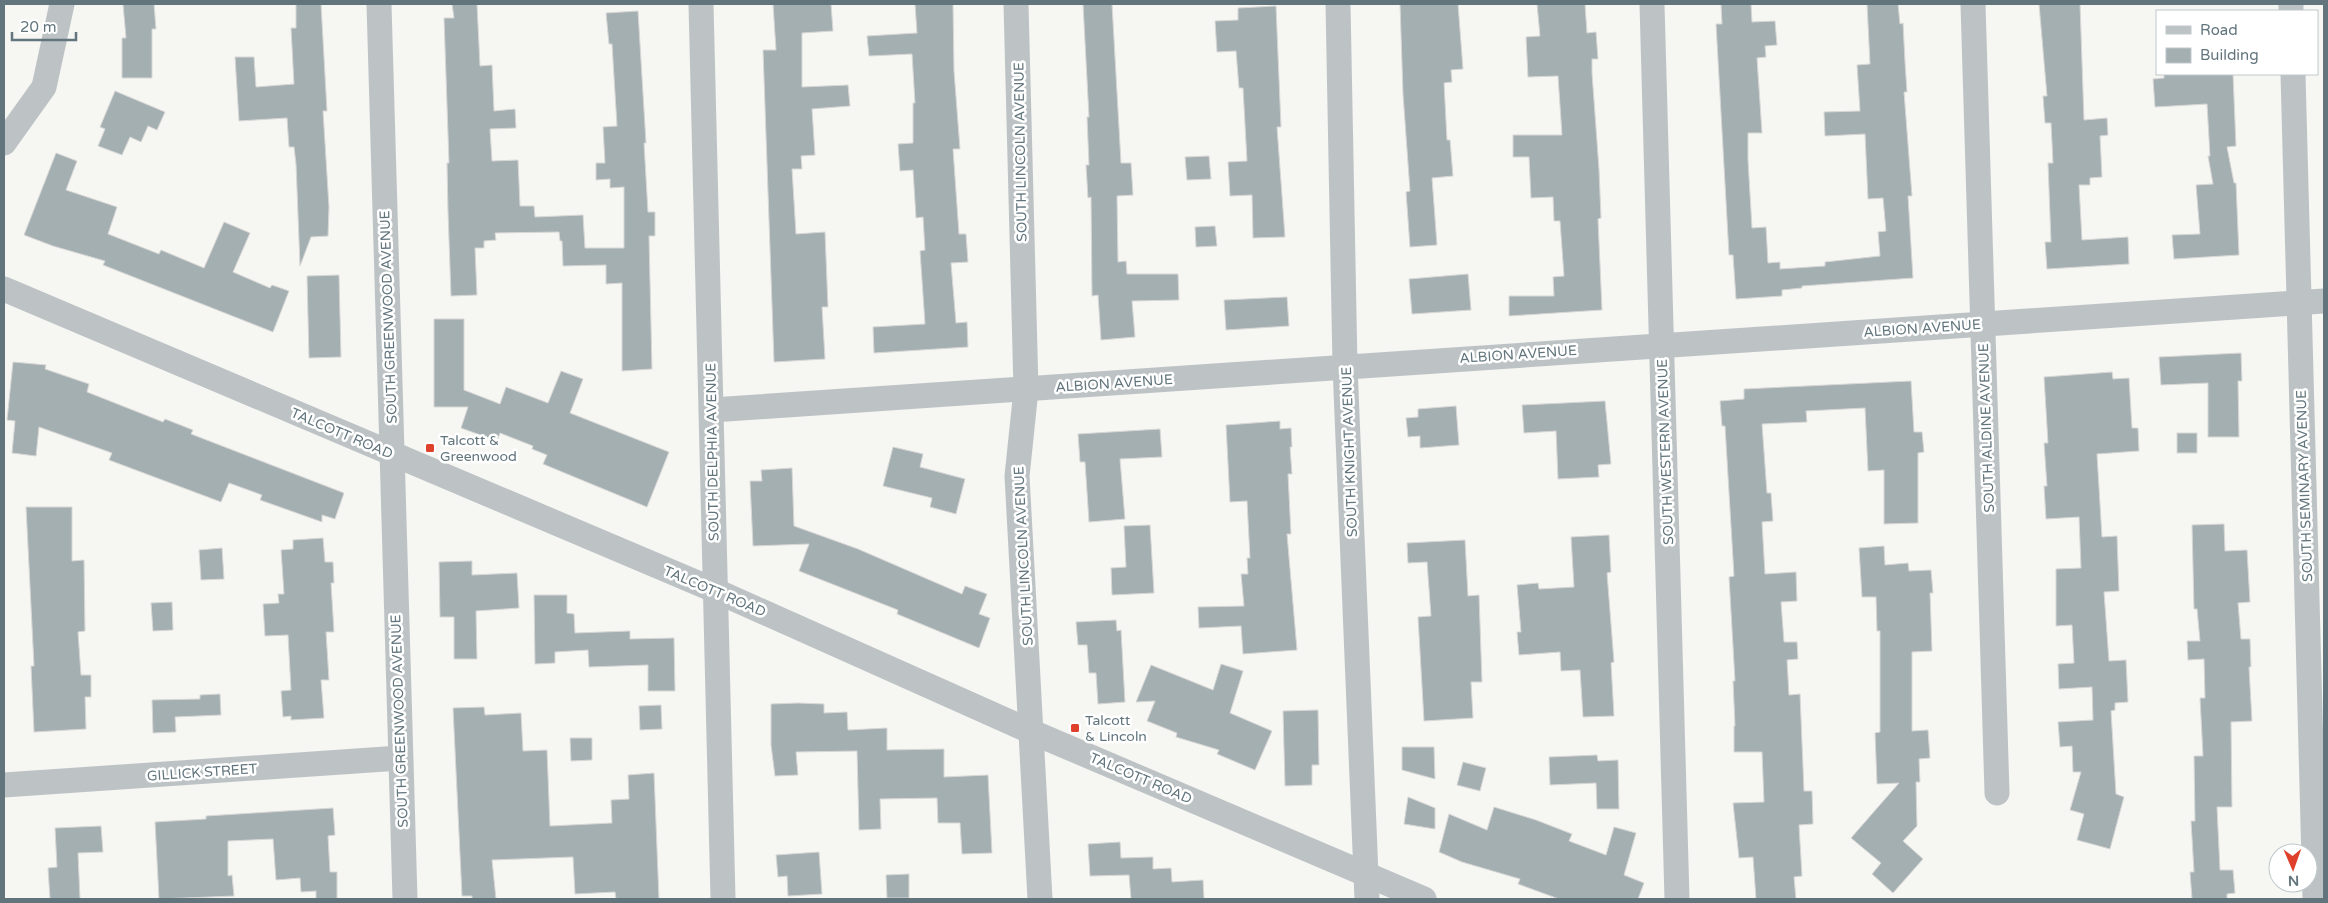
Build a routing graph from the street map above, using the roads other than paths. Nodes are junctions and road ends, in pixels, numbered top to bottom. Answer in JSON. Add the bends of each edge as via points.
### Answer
{"nodes":[{"id":1,"x":62,"y":4,"type":"edge"},
{"id":2,"x":379,"y":4,"type":"edge"},
{"id":3,"x":701,"y":4,"type":"edge"},
{"id":4,"x":1016,"y":4,"type":"edge"},
{"id":5,"x":1338,"y":4,"type":"edge"},
{"id":6,"x":1652,"y":4,"type":"edge"},
{"id":7,"x":1973,"y":4,"type":"edge"},
{"id":8,"x":2292,"y":75,"type":"edge"},
{"id":9,"x":4,"y":143,"type":"edge"},
{"id":10,"x":4,"y":289,"type":"edge"},
{"id":11,"x":2324,"y":300,"type":"edge"},
{"id":12,"x":2299,"y":302,"type":"junction"},
{"id":13,"x":1983,"y":324,"type":"junction"},
{"id":14,"x":1662,"y":345,"type":"junction"},
{"id":15,"x":1345,"y":366,"type":"junction"},
{"id":16,"x":1026,"y":390,"type":"junction"},
{"id":17,"x":712,"y":410,"type":"junction"},
{"id":18,"x":392,"y":454,"type":"junction"},
{"id":19,"x":714,"y":590,"type":"junction"},
{"id":20,"x":1032,"y":732,"type":"junction"},
{"id":21,"x":400,"y":758,"type":"junction"},
{"id":22,"x":4,"y":785,"type":"edge"},
{"id":23,"x":1997,"y":793,"type":"dead end"},
{"id":24,"x":1366,"y":873,"type":"junction"},
{"id":25,"x":404,"y":899,"type":"edge"},
{"id":26,"x":722,"y":899,"type":"edge"},
{"id":27,"x":1040,"y":899,"type":"edge"},
{"id":28,"x":1367,"y":899,"type":"edge"},
{"id":29,"x":1424,"y":899,"type":"edge"},
{"id":30,"x":1678,"y":899,"type":"edge"},
{"id":31,"x":2315,"y":899,"type":"edge"}],
"edges":[{"from":1,"to":9,"type":"street","via":[[44,87]]},
{"from":2,"to":18,"type":"street","name":"SOUTH GREENWOOD AVENUE"},
{"from":3,"to":17,"type":"street","name":"SOUTH DELPHIA AVENUE"},
{"from":4,"to":16,"type":"street","name":"SOUTH LINCOLN AVENUE"},
{"from":5,"to":15,"type":"street","name":"SOUTH KNIGHT AVENUE"},
{"from":6,"to":14,"type":"street","name":"SOUTH WESTERN AVENUE"},
{"from":7,"to":13,"type":"street","name":"SOUTH ALDINE AVENUE"},
{"from":8,"to":12,"type":"street","name":"SOUTH SEMINARY AVENUE"},
{"from":10,"to":18,"type":"street","name":"TALCOTT ROAD"},
{"from":11,"to":12,"type":"street","name":"ALBION AVENUE"},
{"from":12,"to":13,"type":"street","name":"ALBION AVENUE"},
{"from":12,"to":31,"type":"street","name":"SOUTH SEMINARY AVENUE"},
{"from":13,"to":14,"type":"street","name":"ALBION AVENUE"},
{"from":13,"to":23,"type":"street","name":"SOUTH ALDINE AVENUE"},
{"from":14,"to":15,"type":"street","name":"ALBION AVENUE"},
{"from":14,"to":30,"type":"street","name":"SOUTH WESTERN AVENUE"},
{"from":15,"to":16,"type":"street","name":"ALBION AVENUE"},
{"from":15,"to":24,"type":"street","name":"SOUTH KNIGHT AVENUE"},
{"from":16,"to":17,"type":"street","name":"ALBION AVENUE"},
{"from":16,"to":20,"type":"street","name":"SOUTH LINCOLN AVENUE","via":[[1017,476]]},
{"from":17,"to":19,"type":"street","name":"SOUTH DELPHIA AVENUE"},
{"from":18,"to":19,"type":"street","name":"TALCOTT ROAD"},
{"from":18,"to":21,"type":"street","name":"SOUTH GREENWOOD AVENUE"},
{"from":19,"to":20,"type":"street","name":"TALCOTT ROAD"},
{"from":19,"to":26,"type":"street","name":"SOUTH DELPHIA AVENUE"},
{"from":20,"to":24,"type":"street","name":"TALCOTT ROAD"},
{"from":20,"to":27,"type":"street","name":"SOUTH LINCOLN AVENUE"},
{"from":21,"to":22,"type":"street","name":"GILLICK STREET"},
{"from":21,"to":25,"type":"street","name":"SOUTH GREENWOOD AVENUE"},
{"from":24,"to":28,"type":"street","name":"SOUTH KNIGHT AVENUE"},
{"from":24,"to":29,"type":"street","name":"TALCOTT ROAD"}]}
